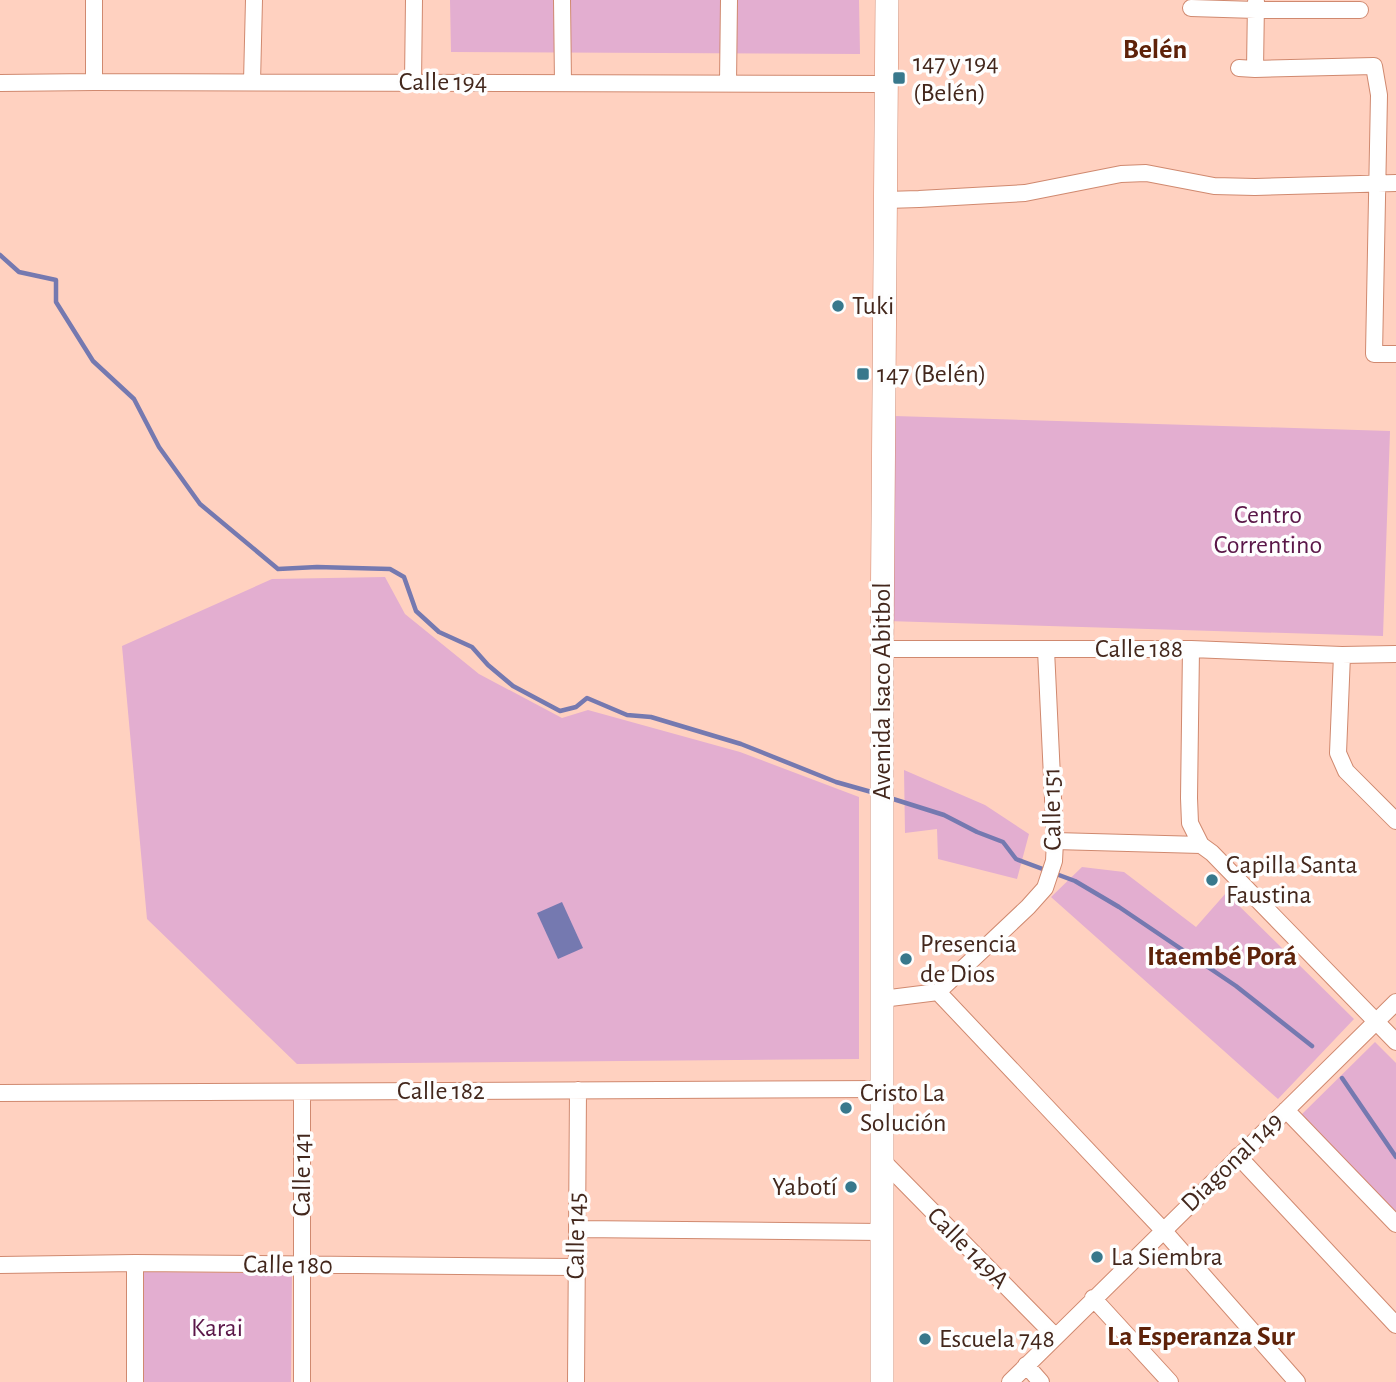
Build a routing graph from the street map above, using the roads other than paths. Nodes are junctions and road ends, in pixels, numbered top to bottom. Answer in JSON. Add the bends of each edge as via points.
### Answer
{"nodes":[{"id":1,"x":94,"y":0,"type":"edge"},
{"id":2,"x":254,"y":0,"type":"edge"},
{"id":3,"x":414,"y":0,"type":"edge"},
{"id":4,"x":562,"y":0,"type":"edge"},
{"id":5,"x":729,"y":0,"type":"edge"},
{"id":6,"x":887,"y":0,"type":"edge"},
{"id":7,"x":1256,"y":5,"type":"edge"},
{"id":8,"x":1191,"y":8,"type":"dead end"},
{"id":9,"x":1360,"y":10,"type":"dead end"},
{"id":10,"x":94,"y":82,"type":"junction"},
{"id":11,"x":252,"y":82,"type":"junction"},
{"id":12,"x":413,"y":82,"type":"junction"},
{"id":13,"x":0,"y":83,"type":"edge"},
{"id":14,"x":563,"y":83,"type":"junction"},
{"id":15,"x":728,"y":83,"type":"junction"},
{"id":16,"x":886,"y":84,"type":"junction"},
{"id":17,"x":1396,"y":183,"type":"edge"},
{"id":18,"x":1377,"y":184,"type":"junction"},
{"id":19,"x":886,"y":200,"type":"junction"},
{"id":20,"x":1396,"y":354,"type":"edge"},
{"id":21,"x":882,"y":649,"type":"junction"},
{"id":22,"x":1191,"y":649,"type":"junction"},
{"id":23,"x":1045,"y":650,"type":"junction"},
{"id":24,"x":1396,"y":654,"type":"edge"},
{"id":25,"x":1342,"y":655,"type":"junction"},
{"id":26,"x":1396,"y":821,"type":"edge"},
{"id":27,"x":1055,"y":841,"type":"junction"},
{"id":28,"x":1201,"y":845,"type":"junction"},
{"id":29,"x":938,"y":992,"type":"junction"},
{"id":30,"x":882,"y":999,"type":"junction"},
{"id":31,"x":1396,"y":1002,"type":"edge"},
{"id":32,"x":1375,"y":1022,"type":"junction"},
{"id":33,"x":1396,"y":1042,"type":"edge"},
{"id":34,"x":882,"y":1088,"type":"junction"},
{"id":35,"x":578,"y":1090,"type":"junction"},
{"id":36,"x":302,"y":1092,"type":"junction"},
{"id":37,"x":0,"y":1093,"type":"edge"},
{"id":38,"x":1286,"y":1110,"type":"junction"},
{"id":39,"x":1238,"y":1156,"type":"junction"},
{"id":40,"x":882,"y":1160,"type":"junction"},
{"id":41,"x":1396,"y":1224,"type":"edge"},
{"id":42,"x":577,"y":1230,"type":"junction"},
{"id":43,"x":1163,"y":1230,"type":"junction"},
{"id":44,"x":882,"y":1232,"type":"junction"},
{"id":45,"x":135,"y":1263,"type":"junction"},
{"id":46,"x":0,"y":1265,"type":"edge"},
{"id":47,"x":302,"y":1266,"type":"junction"},
{"id":48,"x":576,"y":1267,"type":"junction"},
{"id":49,"x":1093,"y":1298,"type":"junction"},
{"id":50,"x":1396,"y":1325,"type":"edge"},
{"id":51,"x":1055,"y":1336,"type":"junction"},
{"id":52,"x":1026,"y":1364,"type":"junction"},
{"id":53,"x":135,"y":1382,"type":"edge"},
{"id":54,"x":302,"y":1382,"type":"edge"},
{"id":55,"x":576,"y":1382,"type":"edge"},
{"id":56,"x":882,"y":1382,"type":"edge"},
{"id":57,"x":1010,"y":1382,"type":"edge"},
{"id":58,"x":1041,"y":1382,"type":"edge"},
{"id":59,"x":1170,"y":1382,"type":"edge"},
{"id":60,"x":1297,"y":1382,"type":"edge"}],
"edges":[{"from":1,"to":10,"type":"street"},
{"from":2,"to":11,"type":"street"},
{"from":3,"to":12,"type":"street"},
{"from":4,"to":14,"type":"street"},
{"from":5,"to":15,"type":"street"},
{"from":6,"to":16,"type":"main road","name":"Avenida Isaco Abitbol"},
{"from":7,"to":8,"type":"street"},
{"from":7,"to":9,"type":"street"},
{"from":7,"to":18,"type":"street","via":[[1247,69],[1374,66],[1379,95]]},
{"from":10,"to":11,"type":"street","name":"Calle 194"},
{"from":10,"to":13,"type":"street","name":"Calle 194"},
{"from":11,"to":12,"type":"street","name":"Calle 194"},
{"from":12,"to":14,"type":"street","name":"Calle 194"},
{"from":14,"to":15,"type":"street","name":"Calle 194"},
{"from":15,"to":16,"type":"street","name":"Calle 194"},
{"from":16,"to":19,"type":"main road","name":"Avenida Isaco Abitbol"},
{"from":17,"to":18,"type":"street"},
{"from":18,"to":19,"type":"street","via":[[1214,186],[1146,173],[1025,193]]},
{"from":18,"to":20,"type":"street","via":[[1374,354]]},
{"from":19,"to":21,"type":"main road","name":"Avenida Isaco Abitbol"},
{"from":21,"to":23,"type":"street","name":"Calle 188"},
{"from":21,"to":30,"type":"main road","name":"Avenida Isaco Abitbol"},
{"from":22,"to":23,"type":"street","name":"Calle 188"},
{"from":22,"to":25,"type":"street","name":"Calle 188"},
{"from":22,"to":28,"type":"street","via":[[1190,823]]},
{"from":23,"to":27,"type":"street","name":"Calle 151"},
{"from":24,"to":25,"type":"street","name":"Calle 188"},
{"from":25,"to":26,"type":"street","via":[[1338,753],[1346,771]]},
{"from":27,"to":28,"type":"street"},
{"from":27,"to":29,"type":"street","name":"Calle 151","via":[[1045,888]]},
{"from":28,"to":32,"type":"street"},
{"from":29,"to":30,"type":"street"},
{"from":29,"to":43,"type":"street"},
{"from":30,"to":34,"type":"main road","name":"Avenida Isaco Abitbol"},
{"from":31,"to":32,"type":"street","name":"Diagonal 149"},
{"from":32,"to":33,"type":"street"},
{"from":32,"to":38,"type":"street","name":"Diagonal 149"},
{"from":34,"to":35,"type":"street","name":"Calle 182"},
{"from":34,"to":40,"type":"main road","name":"Avenida Isaco Abitbol"},
{"from":35,"to":36,"type":"street","name":"Calle 182"},
{"from":35,"to":42,"type":"street","name":"Calle 145"},
{"from":36,"to":37,"type":"street","name":"Calle 182"},
{"from":36,"to":47,"type":"street","name":"Calle 141"},
{"from":38,"to":39,"type":"street","name":"Diagonal 149"},
{"from":38,"to":41,"type":"street"},
{"from":39,"to":43,"type":"street","name":"Diagonal 149"},
{"from":39,"to":50,"type":"street"},
{"from":40,"to":44,"type":"main road","name":"Avenida Isaco Abitbol"},
{"from":40,"to":51,"type":"street","name":"Calle 149A"},
{"from":42,"to":44,"type":"street"},
{"from":42,"to":48,"type":"street","name":"Calle 145"},
{"from":43,"to":49,"type":"street","name":"Diagonal 149"},
{"from":43,"to":60,"type":"street"},
{"from":44,"to":56,"type":"main road","name":"Avenida Isaco Abitbol"},
{"from":45,"to":46,"type":"street","name":"Calle 180"},
{"from":45,"to":47,"type":"street","name":"Calle 180"},
{"from":45,"to":53,"type":"street"},
{"from":47,"to":48,"type":"street","name":"Calle 180"},
{"from":47,"to":54,"type":"street","name":"Calle 141"},
{"from":48,"to":55,"type":"street","name":"Calle 145"},
{"from":49,"to":51,"type":"street","name":"Diagonal 149"},
{"from":49,"to":59,"type":"street"},
{"from":51,"to":52,"type":"street","name":"Diagonal 149"},
{"from":52,"to":57,"type":"street","name":"Diagonal 149"},
{"from":52,"to":58,"type":"street"}]}
